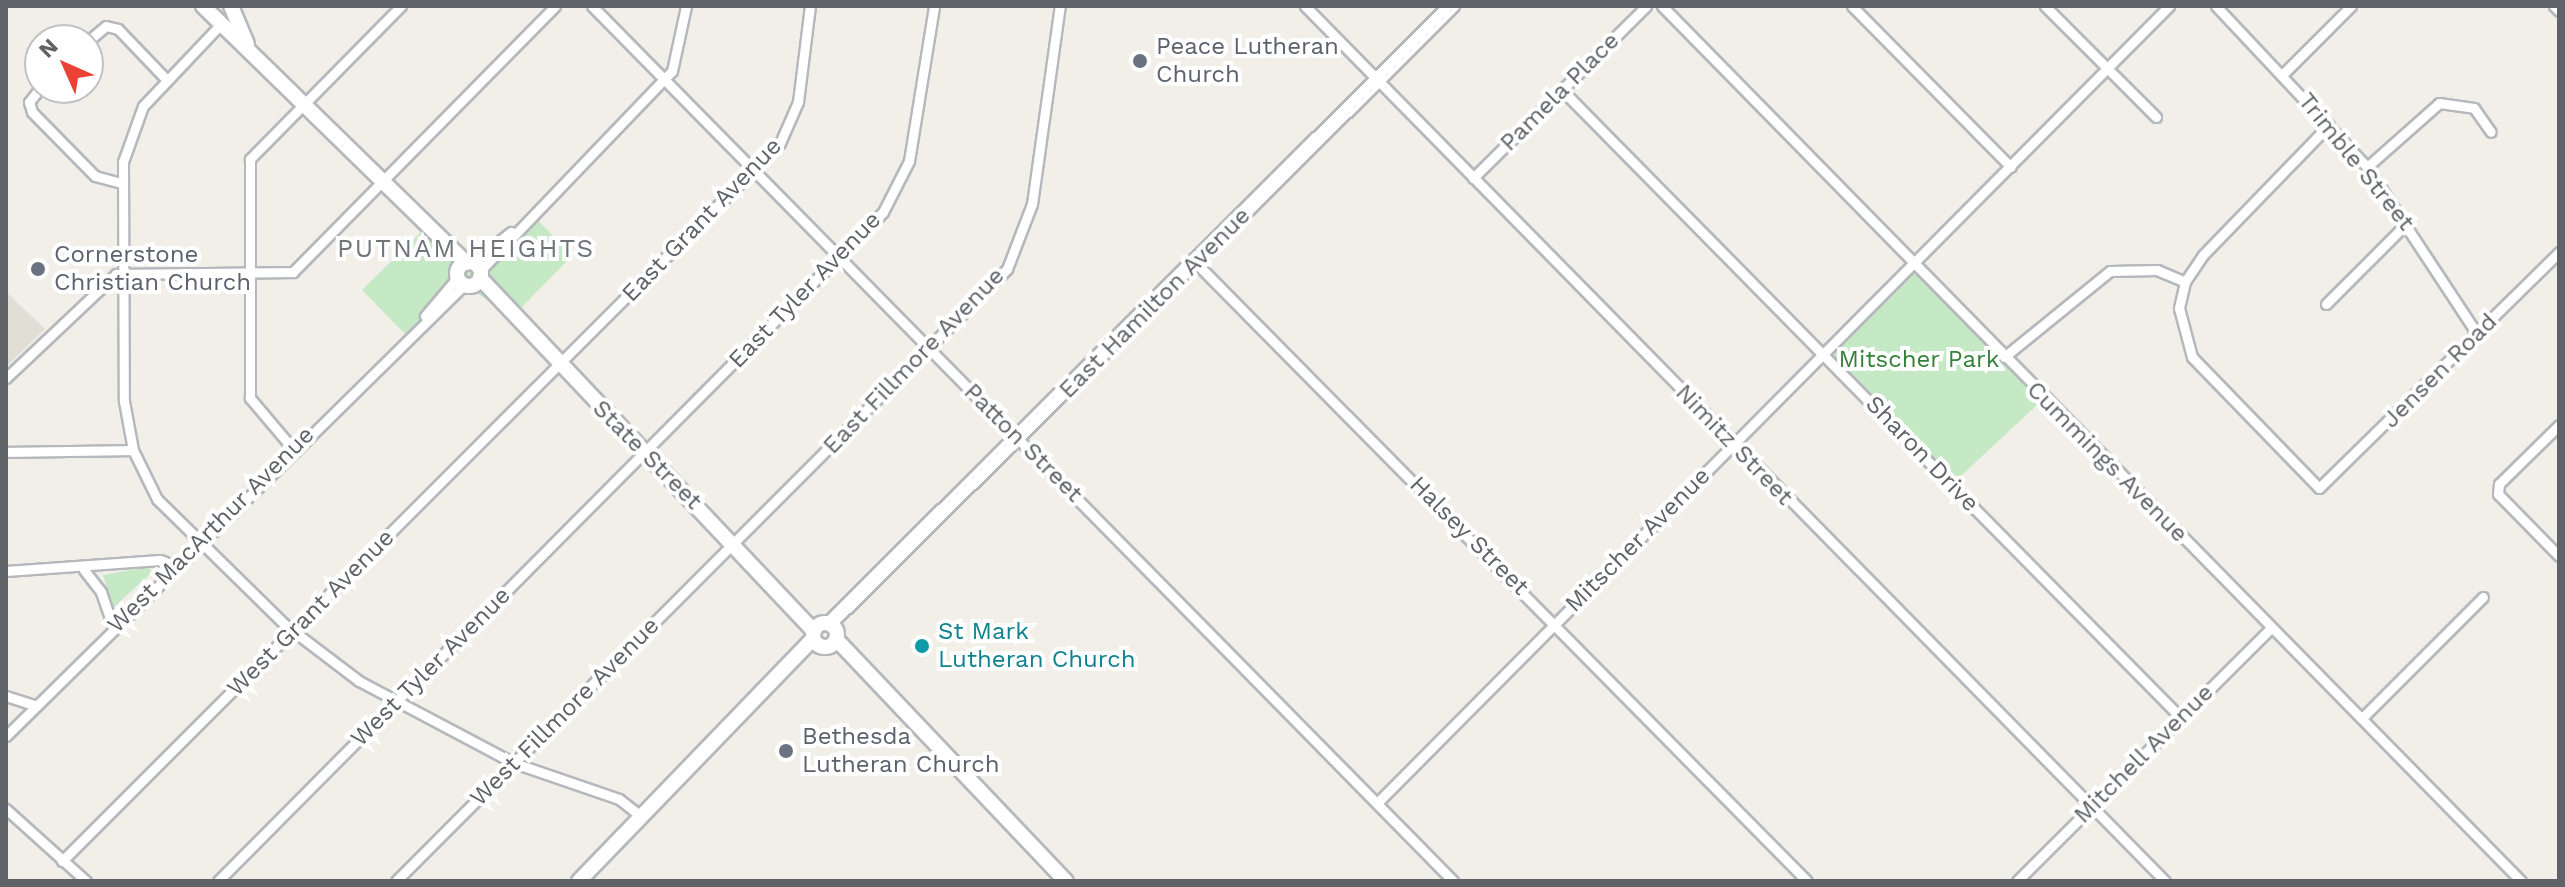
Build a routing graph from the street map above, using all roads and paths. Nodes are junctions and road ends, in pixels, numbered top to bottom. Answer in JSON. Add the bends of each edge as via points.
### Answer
{"nodes":[{"id":1,"x":206,"y":6,"type":"edge"},
{"id":2,"x":220,"y":6,"type":"edge"},
{"id":3,"x":231,"y":6,"type":"edge"},
{"id":4,"x":401,"y":6,"type":"edge"},
{"id":5,"x":555,"y":6,"type":"edge"},
{"id":6,"x":592,"y":6,"type":"edge"},
{"id":7,"x":686,"y":6,"type":"edge"},
{"id":8,"x":810,"y":6,"type":"edge"},
{"id":9,"x":934,"y":6,"type":"edge"},
{"id":10,"x":1060,"y":6,"type":"edge"},
{"id":11,"x":1305,"y":6,"type":"edge"},
{"id":12,"x":1452,"y":6,"type":"edge"},
{"id":13,"x":1646,"y":6,"type":"edge"},
{"id":14,"x":1662,"y":6,"type":"edge"},
{"id":15,"x":1852,"y":6,"type":"edge"},
{"id":16,"x":2045,"y":6,"type":"edge"},
{"id":17,"x":2169,"y":6,"type":"edge"},
{"id":18,"x":2216,"y":6,"type":"edge"},
{"id":19,"x":2351,"y":6,"type":"edge"},
{"id":20,"x":2554,"y":6,"type":"edge"},
{"id":21,"x":2559,"y":11,"type":"edge"},
{"id":22,"x":219,"y":26,"type":"junction"},
{"id":23,"x":104,"y":28,"type":"edge"},
{"id":24,"x":255,"y":58,"type":"junction"},
{"id":25,"x":2107,"y":69,"type":"junction"},
{"id":26,"x":2284,"y":73,"type":"junction"},
{"id":27,"x":166,"y":79,"type":"junction"},
{"id":28,"x":665,"y":79,"type":"junction"},
{"id":29,"x":1378,"y":81,"type":"junction"},
{"id":30,"x":1562,"y":90,"type":"junction"},
{"id":31,"x":30,"y":104,"type":"edge"},
{"id":32,"x":302,"y":105,"type":"junction"},
{"id":33,"x":2156,"y":117,"type":"dead end"},
{"id":34,"x":2329,"y":125,"type":"junction"},
{"id":35,"x":2491,"y":132,"type":"dead end"},
{"id":36,"x":2011,"y":167,"type":"junction"},
{"id":37,"x":2367,"y":167,"type":"junction"},
{"id":38,"x":754,"y":170,"type":"junction"},
{"id":39,"x":1473,"y":178,"type":"junction"},
{"id":40,"x":122,"y":183,"type":"junction"},
{"id":41,"x":379,"y":183,"type":"junction"},
{"id":42,"x":2407,"y":223,"type":"junction"},
{"id":43,"x":2559,"y":252,"type":"edge"},
{"id":44,"x":841,"y":258,"type":"junction"},
{"id":45,"x":1196,"y":263,"type":"junction"},
{"id":46,"x":1915,"y":263,"type":"junction"},
{"id":47,"x":124,"y":272,"type":"junction"},
{"id":48,"x":250,"y":273,"type":"junction"},
{"id":49,"x":469,"y":274,"type":"junction"},
{"id":50,"x":2185,"y":282,"type":"junction"},
{"id":51,"x":2326,"y":304,"type":"dead end"},
{"id":52,"x":2477,"y":334,"type":"junction"},
{"id":53,"x":928,"y":348,"type":"junction"},
{"id":54,"x":1825,"y":354,"type":"junction"},
{"id":55,"x":2004,"y":357,"type":"junction"},
{"id":56,"x":559,"y":366,"type":"junction"},
{"id":57,"x":6,"y":378,"type":"edge"},
{"id":58,"x":2559,"y":425,"type":"edge"},
{"id":59,"x":1019,"y":441,"type":"junction"},
{"id":60,"x":1734,"y":445,"type":"junction"},
{"id":61,"x":293,"y":449,"type":"junction"},
{"id":62,"x":133,"y":450,"type":"junction"},
{"id":63,"x":6,"y":452,"type":"edge"},
{"id":64,"x":645,"y":454,"type":"junction"},
{"id":65,"x":734,"y":543,"type":"junction"},
{"id":66,"x":198,"y":544,"type":"junction"},
{"id":67,"x":2559,"y":556,"type":"edge"},
{"id":68,"x":176,"y":566,"type":"junction"},
{"id":69,"x":84,"y":570,"type":"junction"},
{"id":70,"x":6,"y":571,"type":"edge"},
{"id":71,"x":2483,"y":597,"type":"dead end"},
{"id":72,"x":1554,"y":623,"type":"junction"},
{"id":73,"x":113,"y":627,"type":"junction"},
{"id":74,"x":2271,"y":628,"type":"junction"},
{"id":75,"x":292,"y":631,"type":"junction"},
{"id":76,"x":825,"y":635,"type":"junction"},
{"id":77,"x":6,"y":696,"type":"edge"},
{"id":78,"x":395,"y":704,"type":"junction"},
{"id":79,"x":36,"y":706,"type":"junction"},
{"id":80,"x":2180,"y":717,"type":"junction"},
{"id":81,"x":2362,"y":718,"type":"junction"},
{"id":82,"x":6,"y":736,"type":"edge"},
{"id":83,"x":514,"y":763,"type":"junction"},
{"id":84,"x":1377,"y":803,"type":"junction"},
{"id":85,"x":2092,"y":808,"type":"junction"},
{"id":86,"x":6,"y":809,"type":"edge"},
{"id":87,"x":642,"y":817,"type":"junction"},
{"id":88,"x":62,"y":861,"type":"junction"},
{"id":89,"x":86,"y":881,"type":"edge"},
{"id":90,"x":218,"y":881,"type":"edge"},
{"id":91,"x":396,"y":881,"type":"edge"},
{"id":92,"x":579,"y":881,"type":"edge"},
{"id":93,"x":1066,"y":881,"type":"edge"},
{"id":94,"x":1453,"y":881,"type":"edge"},
{"id":95,"x":1807,"y":881,"type":"edge"},
{"id":96,"x":2017,"y":881,"type":"edge"},
{"id":97,"x":2165,"y":881,"type":"edge"},
{"id":98,"x":2521,"y":881,"type":"edge"}],
"edges":[{"from":1,"to":2,"type":"main road"},
{"from":1,"to":22,"type":"main road","name":"State Street"},
{"from":3,"to":24,"type":"main road","name":"State Street"},
{"from":4,"to":32,"type":"street"},
{"from":5,"to":41,"type":"street"},
{"from":6,"to":28,"type":"street","name":"Patton Street"},
{"from":7,"to":28,"type":"street","via":[[679,56]]},
{"from":8,"to":38,"type":"street","name":"East Grant Avenue","via":[[792,123]]},
{"from":9,"to":44,"type":"street","name":"East Tyler Avenue","via":[[909,161],[883,212]]},
{"from":10,"to":53,"type":"street","name":"East Fillmore Avenue","via":[[1026,232],[1007,269]]},
{"from":11,"to":29,"type":"street","name":"Nimitz Street"},
{"from":12,"to":29,"type":"main road","name":"East Hamilton Avenue"},
{"from":13,"to":30,"type":"street","name":"Pamela Place"},
{"from":14,"to":46,"type":"street","name":"Cummings Avenue"},
{"from":15,"to":36,"type":"street"},
{"from":16,"to":25,"type":"street"},
{"from":17,"to":25,"type":"street","name":"Mitscher Avenue"},
{"from":18,"to":26,"type":"street","name":"Trimble Street"},
{"from":19,"to":26,"type":"street"},
{"from":20,"to":21,"type":"street"},
{"from":22,"to":24,"type":"main road","name":"State Street"},
{"from":22,"to":27,"type":"street"},
{"from":23,"to":27,"type":"street","via":[[118,29]]},
{"from":24,"to":32,"type":"main road","name":"State Street"},
{"from":25,"to":33,"type":"street"},
{"from":25,"to":36,"type":"street","name":"Mitscher Avenue"},
{"from":26,"to":34,"type":"street","name":"Trimble Street"},
{"from":27,"to":40,"type":"street","via":[[136,118]]},
{"from":28,"to":38,"type":"street","name":"Patton Street"},
{"from":28,"to":49,"type":"street","name":"West MacArthur Avenue"},
{"from":29,"to":39,"type":"street","name":"Nimitz Street"},
{"from":29,"to":45,"type":"main road","name":"East Hamilton Avenue"},
{"from":30,"to":39,"type":"street","name":"Pamela Place"},
{"from":30,"to":54,"type":"street","name":"Sharon Drive"},
{"from":31,"to":40,"type":"street","via":[[95,176]]},
{"from":32,"to":41,"type":"main road","name":"State Street"},
{"from":32,"to":48,"type":"street","via":[[250,159]]},
{"from":34,"to":37,"type":"street","name":"Trimble Street"},
{"from":34,"to":50,"type":"street"},
{"from":35,"to":37,"type":"street","via":[[2474,108],[2439,103]]},
{"from":36,"to":46,"type":"street","name":"Mitscher Avenue"},
{"from":37,"to":42,"type":"street","name":"Trimble Street"},
{"from":38,"to":44,"type":"street","name":"Patton Street"},
{"from":38,"to":56,"type":"street","name":"East Grant Avenue"},
{"from":39,"to":60,"type":"street","name":"Nimitz Street"},
{"from":40,"to":47,"type":"street"},
{"from":41,"to":48,"type":"street","via":[[293,272]]},
{"from":41,"to":49,"type":"main road","name":"State Street"},
{"from":42,"to":51,"type":"street"},
{"from":42,"to":52,"type":"street","name":"Trimble Street"},
{"from":43,"to":52,"type":"street","name":"Jensen Road"},
{"from":44,"to":53,"type":"street","name":"Patton Street"},
{"from":44,"to":64,"type":"street","name":"East Tyler Avenue"},
{"from":45,"to":59,"type":"main road","name":"East Hamilton Avenue"},
{"from":45,"to":72,"type":"street","name":"Halsey Street"},
{"from":46,"to":54,"type":"street","name":"Mitscher Avenue"},
{"from":46,"to":55,"type":"street","name":"Cummings Avenue"},
{"from":47,"to":48,"type":"street"},
{"from":47,"to":57,"type":"street","via":[[107,278]]},
{"from":47,"to":62,"type":"street","via":[[124,401]]},
{"from":48,"to":61,"type":"street","via":[[250,398]]},
{"from":49,"to":56,"type":"main road","name":"State Street"},
{"from":49,"to":61,"type":"street","name":"West MacArthur Avenue"},
{"from":50,"to":52,"type":"street","name":"Jensen Road","via":[[2179,308],[2192,357],[2319,488]]},
{"from":50,"to":55,"type":"street","via":[[2157,270],[2110,271]]},
{"from":53,"to":59,"type":"street","name":"Patton Street"},
{"from":53,"to":65,"type":"street","name":"East Fillmore Avenue"},
{"from":54,"to":60,"type":"street","name":"Mitscher Avenue"},
{"from":54,"to":80,"type":"street","name":"Sharon Drive"},
{"from":55,"to":74,"type":"street","name":"Cummings Avenue"},
{"from":56,"to":64,"type":"main road","name":"State Street"},
{"from":56,"to":75,"type":"street","name":"West Grant Avenue"},
{"from":58,"to":67,"type":"street","via":[[2499,484],[2498,494]]},
{"from":59,"to":76,"type":"main road","name":"East Hamilton Avenue"},
{"from":59,"to":84,"type":"street","name":"Patton Street"},
{"from":60,"to":72,"type":"street","name":"Mitscher Avenue"},
{"from":60,"to":85,"type":"street","name":"Nimitz Street"},
{"from":61,"to":66,"type":"street","name":"West MacArthur Avenue"},
{"from":62,"to":63,"type":"street"},
{"from":62,"to":66,"type":"street","via":[[157,499]]},
{"from":64,"to":65,"type":"main road","name":"State Street"},
{"from":64,"to":78,"type":"street","name":"West Tyler Avenue"},
{"from":65,"to":76,"type":"main road","name":"State Street"},
{"from":65,"to":83,"type":"street","name":"West Fillmore Avenue"},
{"from":66,"to":68,"type":"street","name":"West MacArthur Avenue"},
{"from":66,"to":75,"type":"street"},
{"from":68,"to":69,"type":"street","via":[[151,560]]},
{"from":68,"to":73,"type":"street","name":"West MacArthur Avenue"},
{"from":69,"to":70,"type":"street"},
{"from":69,"to":73,"type":"street"},
{"from":71,"to":81,"type":"street"},
{"from":72,"to":84,"type":"street","name":"Mitscher Avenue"},
{"from":72,"to":95,"type":"street","name":"Halsey Street"},
{"from":73,"to":79,"type":"street","name":"West MacArthur Avenue"},
{"from":74,"to":80,"type":"street","name":"Mitchell Avenue"},
{"from":74,"to":81,"type":"street","name":"Cummings Avenue"},
{"from":75,"to":78,"type":"street"},
{"from":75,"to":88,"type":"street","name":"West Grant Avenue"},
{"from":76,"to":87,"type":"main road","name":"East Hamilton Avenue"},
{"from":76,"to":93,"type":"main road","name":"State Street"},
{"from":77,"to":79,"type":"street"},
{"from":78,"to":83,"type":"street"},
{"from":78,"to":90,"type":"street","name":"West Tyler Avenue"},
{"from":79,"to":82,"type":"street","name":"West MacArthur Avenue"},
{"from":80,"to":85,"type":"street","name":"Mitchell Avenue"},
{"from":81,"to":98,"type":"street","name":"Cummings Avenue"},
{"from":83,"to":87,"type":"street","via":[[619,799]]},
{"from":83,"to":91,"type":"street","name":"West Fillmore Avenue"},
{"from":84,"to":94,"type":"street","name":"Patton Street"},
{"from":85,"to":96,"type":"street","name":"Mitchell Avenue"},
{"from":85,"to":97,"type":"street","name":"Nimitz Street"},
{"from":86,"to":88,"type":"street"},
{"from":87,"to":92,"type":"main road","name":"East Hamilton Avenue"},
{"from":88,"to":89,"type":"street"}]}
